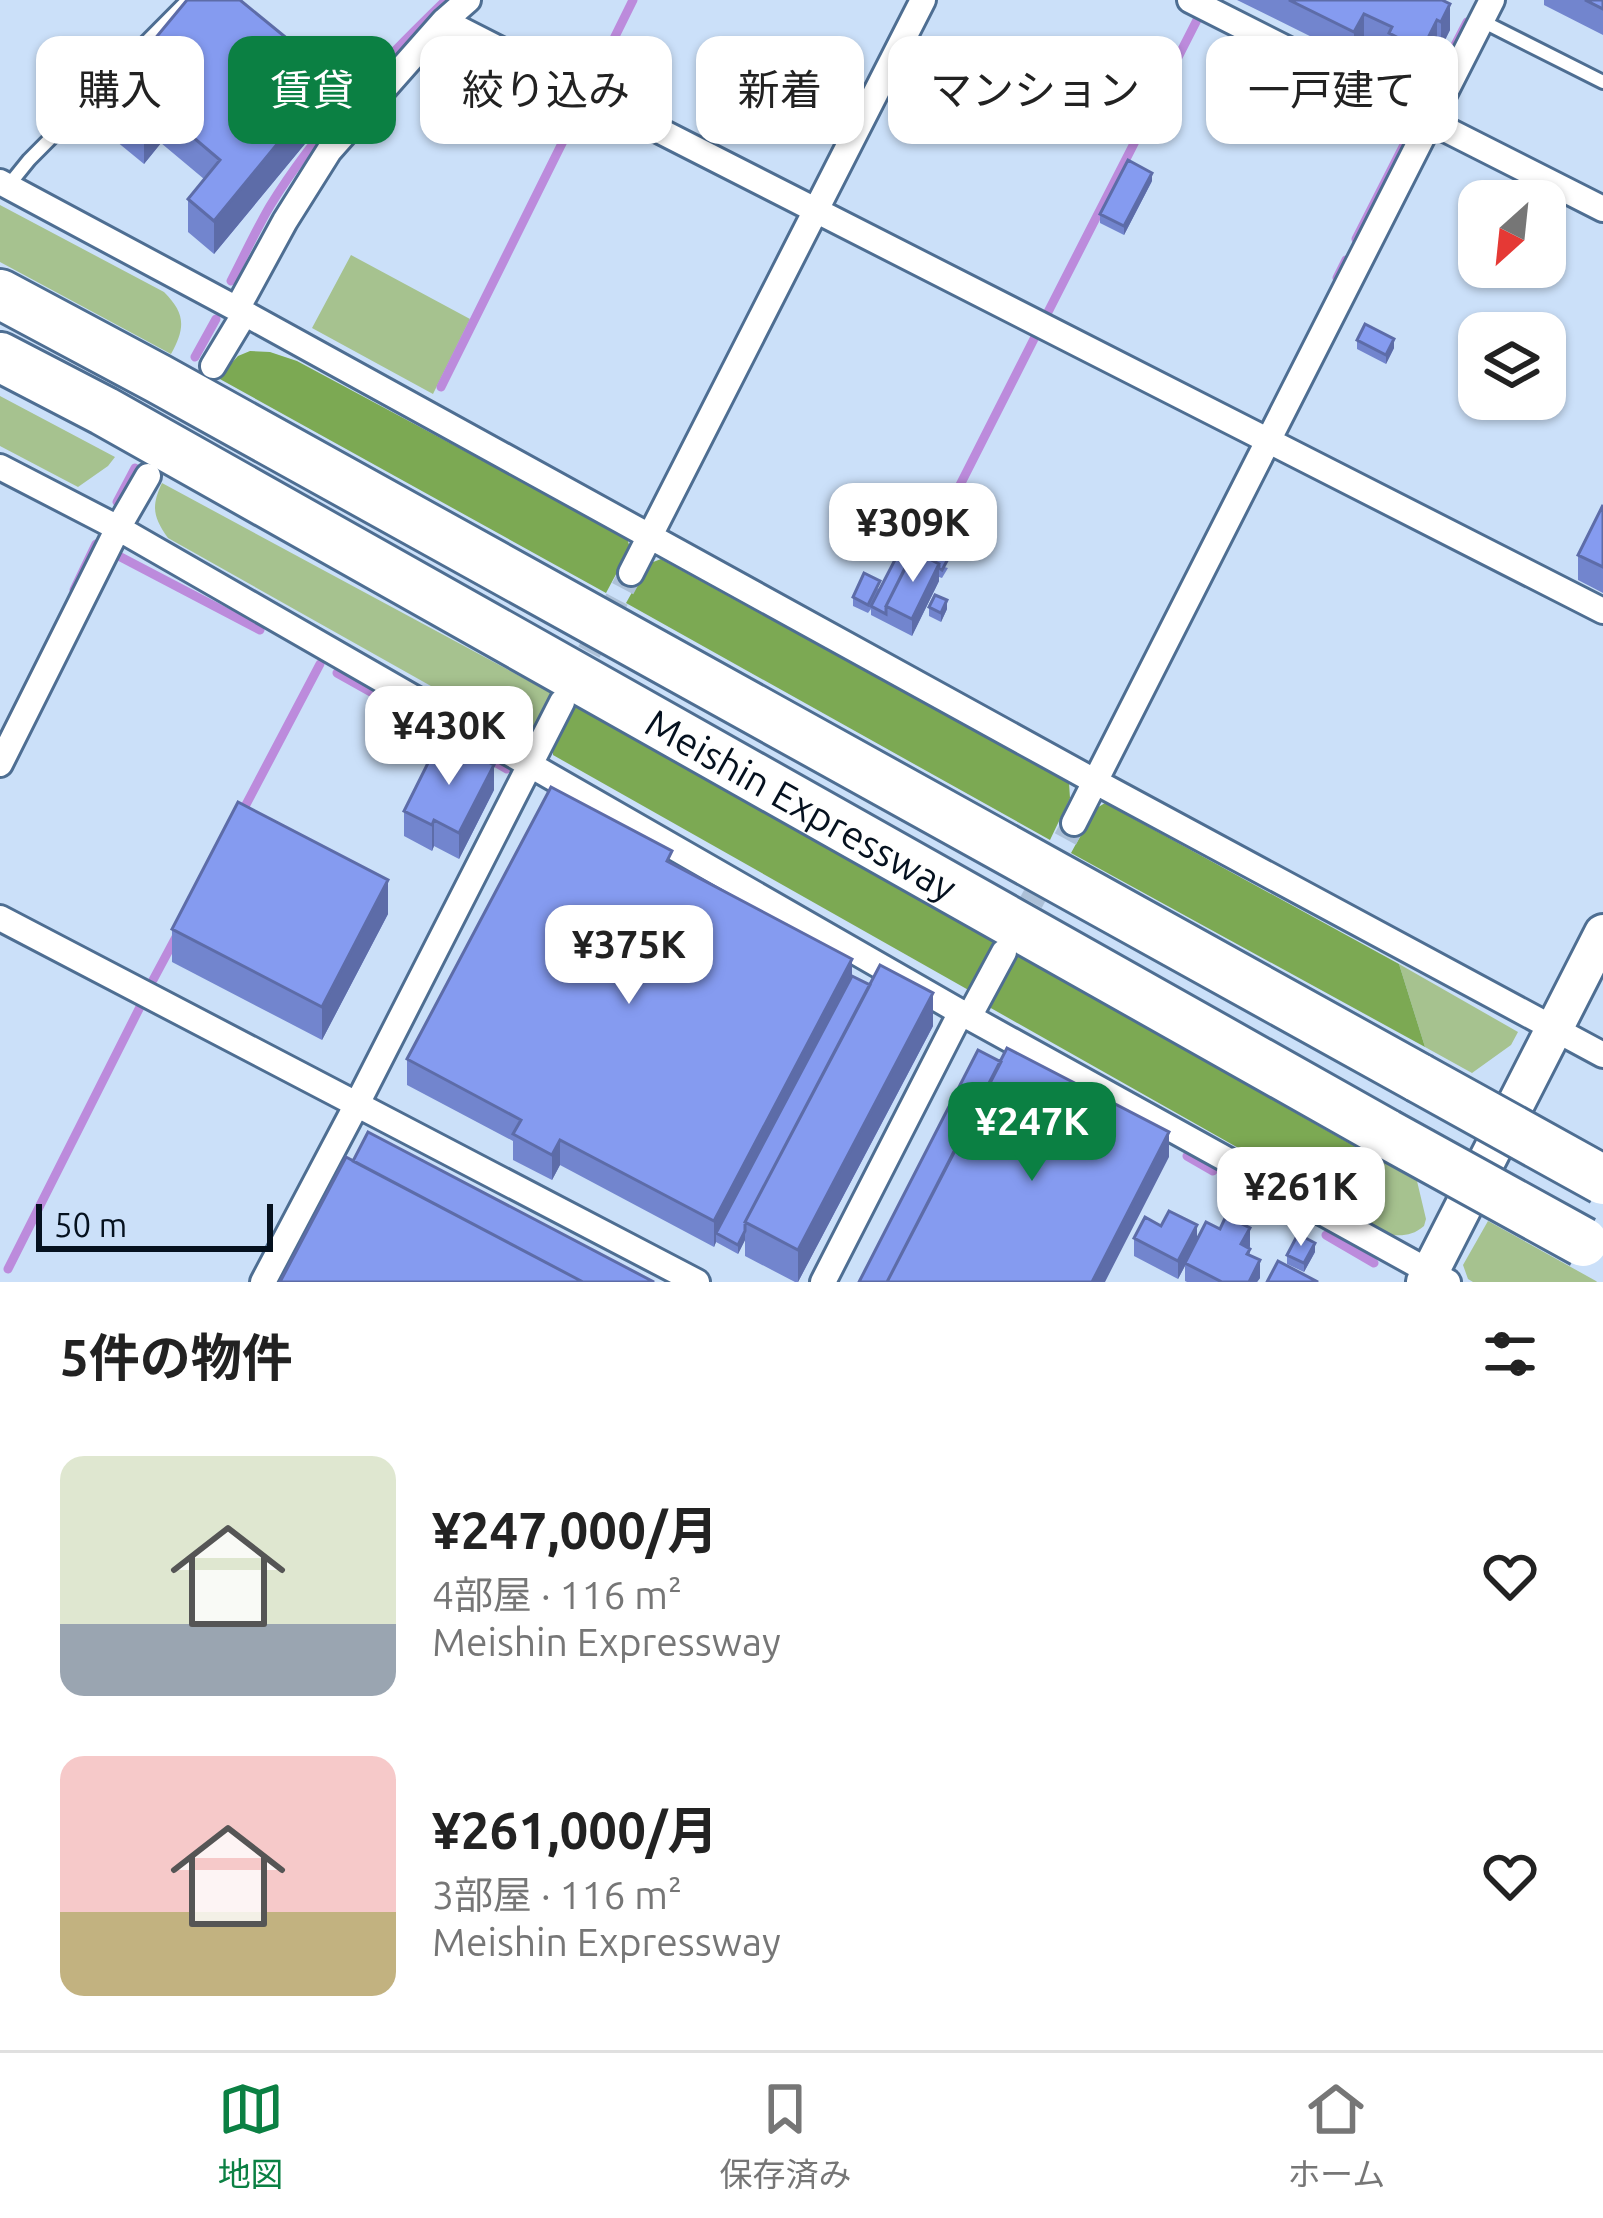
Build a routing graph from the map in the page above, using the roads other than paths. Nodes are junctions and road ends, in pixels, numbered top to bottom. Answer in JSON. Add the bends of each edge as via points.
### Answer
{"nodes":[{"id":1,"x":188,"y":0,"type":"edge"},
{"id":2,"x":467,"y":0,"type":"edge"},
{"id":3,"x":923,"y":0,"type":"edge"},
{"id":4,"x":1190,"y":0,"type":"edge"},
{"id":5,"x":1487,"y":10,"type":"edge"},
{"id":6,"x":444,"y":21,"type":"junction"},
{"id":7,"x":1261,"y":36,"type":"edge"},
{"id":8,"x":1458,"y":66,"type":"edge"},
{"id":9,"x":1603,"y":82,"type":"edge"},
{"id":10,"x":1458,"y":136,"type":"edge"},
{"id":11,"x":1417,"y":144,"type":"edge"},
{"id":12,"x":4,"y":184,"type":"edge"},
{"id":13,"x":1603,"y":209,"type":"edge"},
{"id":14,"x":816,"y":210,"type":"junction"},
{"id":15,"x":0,"y":294,"type":"edge"},
{"id":16,"x":241,"y":311,"type":"junction"},
{"id":17,"x":0,"y":357,"type":"edge"},
{"id":18,"x":213,"y":366,"type":"dead end"},
{"id":19,"x":1268,"y":440,"type":"junction"},
{"id":20,"x":0,"y":467,"type":"edge"},
{"id":21,"x":148,"y":476,"type":"dead end"},
{"id":22,"x":118,"y":528,"type":"junction"},
{"id":23,"x":650,"y":536,"type":"junction"},
{"id":24,"x":631,"y":573,"type":"tunnel mouth"},
{"id":25,"x":1603,"y":610,"type":"edge"},
{"id":26,"x":562,"y":702,"type":"tunnel mouth"},
{"id":27,"x":0,"y":764,"type":"edge"},
{"id":28,"x":529,"y":764,"type":"junction"},
{"id":29,"x":1096,"y":782,"type":"junction"},
{"id":30,"x":1074,"y":823,"type":"tunnel mouth"},
{"id":31,"x":0,"y":918,"type":"edge"},
{"id":32,"x":1603,"y":933,"type":"edge"},
{"id":33,"x":1004,"y":952,"type":"tunnel mouth"},
{"id":34,"x":965,"y":1015,"type":"junction"},
{"id":35,"x":1554,"y":1030,"type":"junction"},
{"id":36,"x":1603,"y":1055,"type":"edge"},
{"id":37,"x":357,"y":1104,"type":"junction"},
{"id":38,"x":1603,"y":1180,"type":"edge"},
{"id":39,"x":1593,"y":1248,"type":"edge"},
{"id":40,"x":1434,"y":1278,"type":"edge"},
{"id":41,"x":263,"y":1282,"type":"edge"},
{"id":42,"x":697,"y":1282,"type":"edge"},
{"id":43,"x":823,"y":1282,"type":"edge"}],
"edges":[{"from":1,"to":12,"type":"lane"},
{"from":2,"to":6,"type":"street"},
{"from":3,"to":14,"type":"street"},
{"from":4,"to":7,"type":"street"},
{"from":5,"to":8,"type":"street"},
{"from":5,"to":9,"type":"lane"},
{"from":6,"to":14,"type":"street"},
{"from":6,"to":16,"type":"street","via":[[329,151]]},
{"from":10,"to":13,"type":"street"},
{"from":11,"to":19,"type":"street"},
{"from":12,"to":16,"type":"street"},
{"from":14,"to":19,"type":"street"},
{"from":14,"to":23,"type":"street"},
{"from":15,"to":38,"type":"highway","name":"Meishin Expressway","bridge":true},
{"from":16,"to":18,"type":"street"},
{"from":16,"to":23,"type":"street"},
{"from":17,"to":39,"type":"highway","name":"Meishin Expressway","bridge":true},
{"from":19,"to":25,"type":"street"},
{"from":19,"to":29,"type":"street"},
{"from":20,"to":22,"type":"street"},
{"from":21,"to":22,"type":"street"},
{"from":22,"to":27,"type":"street"},
{"from":22,"to":28,"type":"street"},
{"from":23,"to":24,"type":"street"},
{"from":23,"to":29,"type":"street"},
{"from":26,"to":28,"type":"street"},
{"from":28,"to":34,"type":"street"},
{"from":28,"to":37,"type":"street"},
{"from":29,"to":30,"type":"street"},
{"from":29,"to":35,"type":"street"},
{"from":31,"to":37,"type":"street"},
{"from":32,"to":35,"type":"street"},
{"from":33,"to":34,"type":"street"},
{"from":34,"to":40,"type":"street"},
{"from":34,"to":43,"type":"street"},
{"from":35,"to":36,"type":"street"},
{"from":35,"to":40,"type":"street"},
{"from":37,"to":41,"type":"street"},
{"from":37,"to":42,"type":"street"}]}
